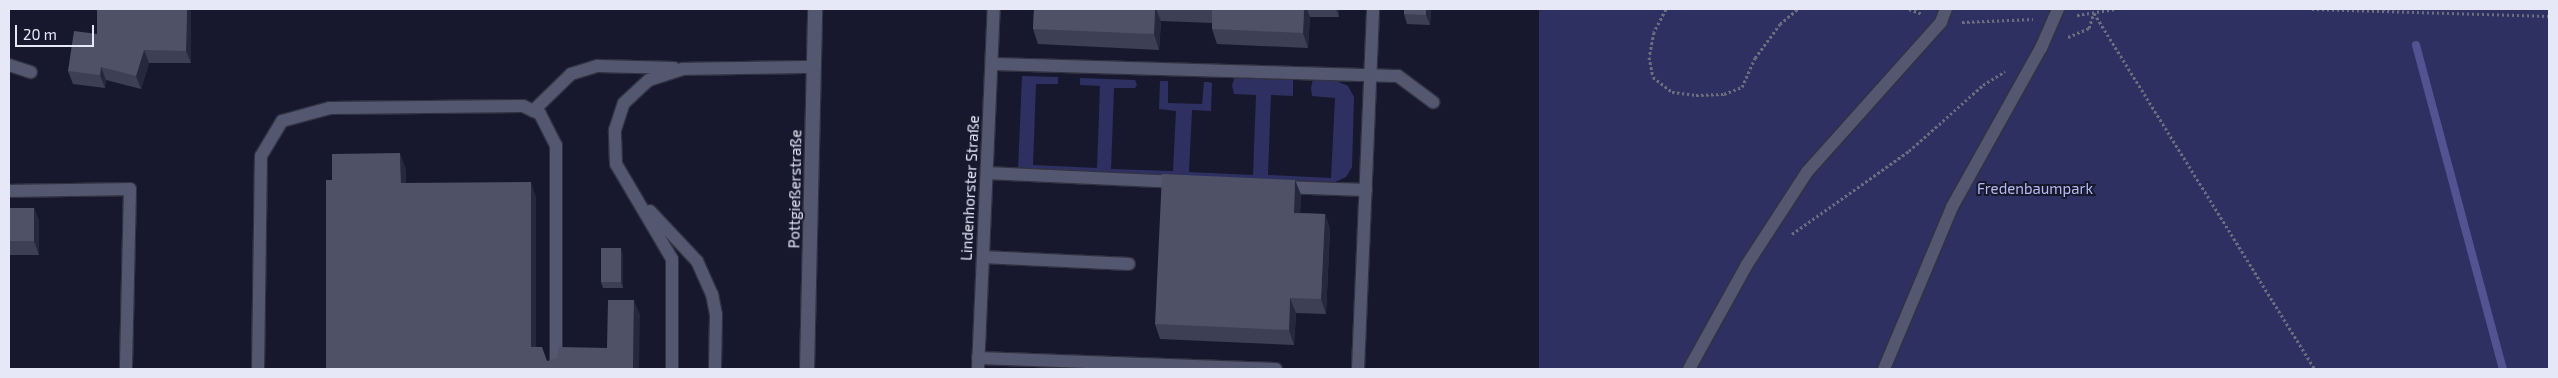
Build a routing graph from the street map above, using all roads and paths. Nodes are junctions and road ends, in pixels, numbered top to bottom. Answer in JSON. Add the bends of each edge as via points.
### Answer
{"nodes":[{"id":1,"x":815,"y":9,"type":"edge"},
{"id":2,"x":994,"y":9,"type":"edge"},
{"id":3,"x":1374,"y":9,"type":"edge"},
{"id":4,"x":1666,"y":9,"type":"edge"},
{"id":5,"x":1798,"y":9,"type":"edge"},
{"id":6,"x":1946,"y":9,"type":"edge"},
{"id":7,"x":2116,"y":9,"type":"edge"},
{"id":8,"x":2312,"y":9,"type":"edge"},
{"id":9,"x":2448,"y":10,"type":"edge"},
{"id":10,"x":2094,"y":12,"type":"junction"},
{"id":11,"x":2056,"y":13,"type":"edge"},
{"id":12,"x":2549,"y":16,"type":"edge"},
{"id":13,"x":1942,"y":22,"type":"junction"},
{"id":14,"x":2041,"y":48,"type":"junction"},
{"id":15,"x":992,"y":64,"type":"junction"},
{"id":16,"x":9,"y":65,"type":"edge"},
{"id":17,"x":814,"y":67,"type":"junction"},
{"id":18,"x":682,"y":68,"type":"junction"},
{"id":19,"x":2008,"y":69,"type":"dead end"},
{"id":20,"x":32,"y":72,"type":"dead end"},
{"id":21,"x":1371,"y":74,"type":"junction"},
{"id":22,"x":1433,"y":102,"type":"dead end"},
{"id":23,"x":533,"y":111,"type":"junction"},
{"id":24,"x":987,"y":173,"type":"junction"},
{"id":25,"x":1196,"y":182,"type":"edge"},
{"id":26,"x":1266,"y":186,"type":"edge"},
{"id":27,"x":9,"y":190,"type":"edge"},
{"id":28,"x":1366,"y":190,"type":"junction"},
{"id":29,"x":634,"y":195,"type":"junction"},
{"id":30,"x":1785,"y":239,"type":"dead end"},
{"id":31,"x":983,"y":257,"type":"junction"},
{"id":32,"x":1129,"y":264,"type":"dead end"},
{"id":33,"x":978,"y":363,"type":"edge"},
{"id":34,"x":126,"y":369,"type":"edge"},
{"id":35,"x":258,"y":369,"type":"edge"},
{"id":36,"x":556,"y":369,"type":"edge"},
{"id":37,"x":672,"y":369,"type":"edge"},
{"id":38,"x":716,"y":369,"type":"edge"},
{"id":39,"x":807,"y":369,"type":"edge"},
{"id":40,"x":1276,"y":369,"type":"edge"},
{"id":41,"x":1358,"y":369,"type":"edge"},
{"id":42,"x":1689,"y":369,"type":"edge"},
{"id":43,"x":1884,"y":369,"type":"edge"},
{"id":44,"x":2315,"y":369,"type":"edge"}],
"edges":[{"from":1,"to":17,"type":"street","name":"Pottgießerstraße"},
{"from":2,"to":15,"type":"lane","name":"Lindenhorster Straße"},
{"from":3,"to":21,"type":"lane"},
{"from":4,"to":5,"type":"path","via":[[1654,32],[1649,57],[1653,77],[1672,92],[1696,95],[1724,94],[1742,87],[1755,58],[1780,24]]},
{"from":6,"to":13,"type":"lane"},
{"from":7,"to":10,"type":"path"},
{"from":8,"to":9,"type":"path"},
{"from":9,"to":12,"type":"path"},
{"from":10,"to":11,"type":"path"},
{"from":10,"to":14,"type":"path","via":[[2089,28]]},
{"from":10,"to":44,"type":"path"},
{"from":11,"to":13,"type":"path"},
{"from":11,"to":14,"type":"lane"},
{"from":13,"to":42,"type":"lane","via":[[1807,172],[1746,266]]},
{"from":14,"to":43,"type":"lane","via":[[1952,207]]},
{"from":15,"to":21,"type":"lane"},
{"from":15,"to":24,"type":"lane","name":"Lindenhorster Straße"},
{"from":16,"to":20,"type":"lane"},
{"from":17,"to":18,"type":"lane"},
{"from":17,"to":39,"type":"street","name":"Pottgießerstraße"},
{"from":18,"to":23,"type":"lane","via":[[598,66],[571,74]]},
{"from":18,"to":29,"type":"lane","via":[[649,80],[624,103],[615,130],[616,164]]},
{"from":19,"to":30,"type":"path","via":[[1983,85],[1909,151]]},
{"from":21,"to":22,"type":"lane","via":[[1398,76]]},
{"from":21,"to":28,"type":"lane"},
{"from":23,"to":35,"type":"lane","via":[[523,106],[330,108],[282,121],[261,156]]},
{"from":23,"to":36,"type":"lane","via":[[540,114],[556,145]]},
{"from":24,"to":25,"type":"lane"},
{"from":24,"to":31,"type":"lane","name":"Lindenhorster Straße"},
{"from":26,"to":28,"type":"lane"},
{"from":27,"to":34,"type":"lane","via":[[130,189]]},
{"from":28,"to":41,"type":"lane"},
{"from":29,"to":37,"type":"lane","via":[[672,259]]},
{"from":29,"to":38,"type":"lane","via":[[697,261],[712,294],[716,315]]},
{"from":31,"to":32,"type":"lane"},
{"from":31,"to":33,"type":"lane","name":"Lindenhorster Straße"},
{"from":33,"to":40,"type":"lane"}]}
